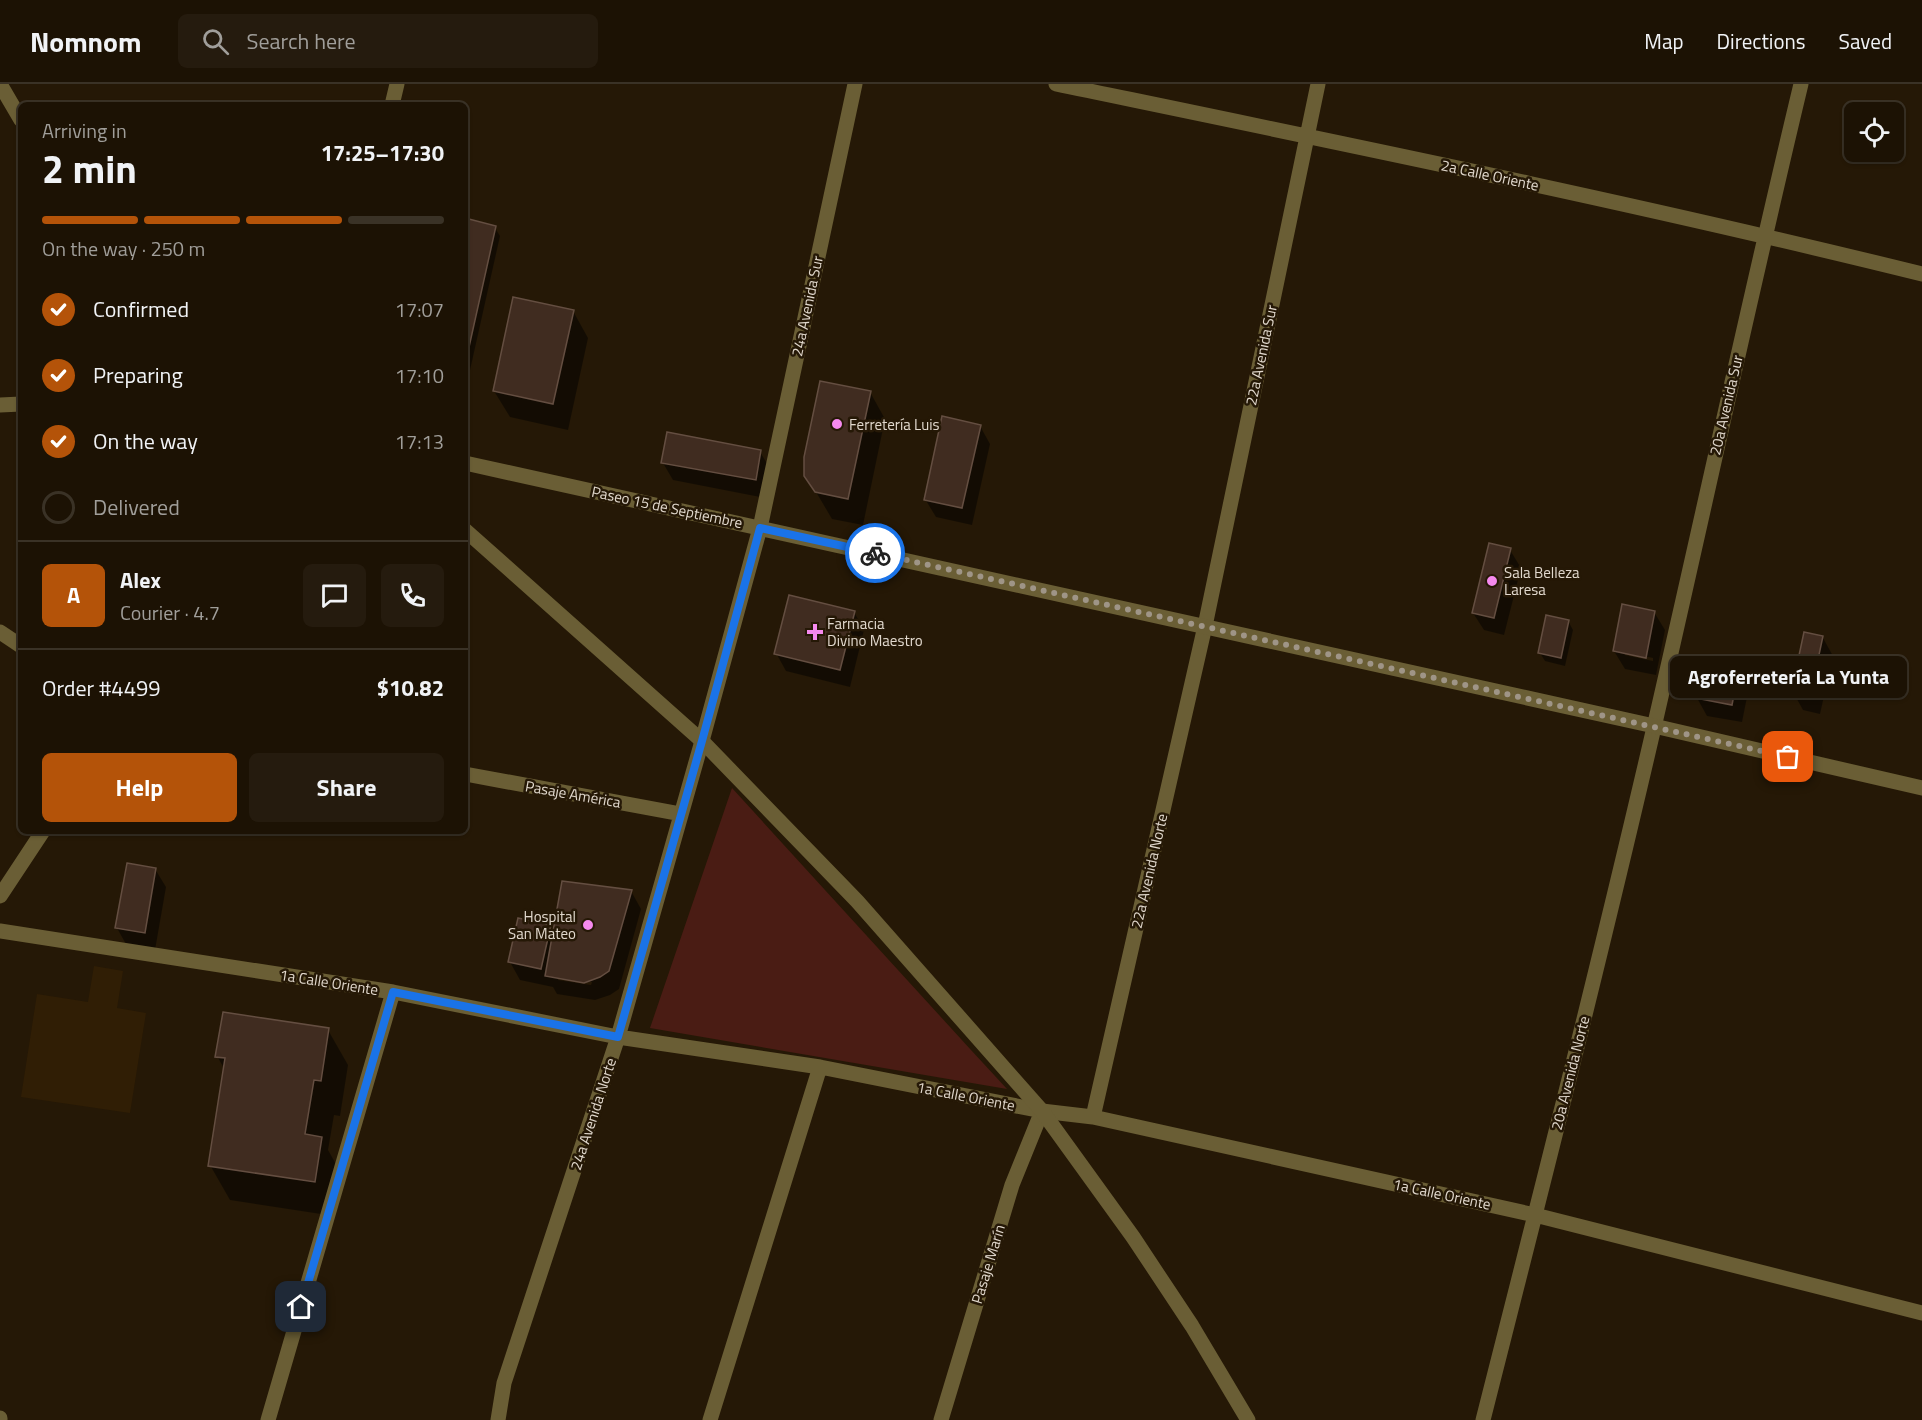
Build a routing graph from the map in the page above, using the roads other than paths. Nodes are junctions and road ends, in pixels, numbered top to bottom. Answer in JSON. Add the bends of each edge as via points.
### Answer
{"nodes":[{"id":1,"x":0,"y":84,"type":"edge"},
{"id":2,"x":397,"y":84,"type":"edge"},
{"id":3,"x":855,"y":84,"type":"edge"},
{"id":4,"x":1056,"y":84,"type":"edge"},
{"id":5,"x":1318,"y":84,"type":"edge"},
{"id":6,"x":1801,"y":84,"type":"edge"},
{"id":7,"x":393,"y":102,"type":"edge"},
{"id":8,"x":18,"y":115,"type":"edge"},
{"id":9,"x":1306,"y":136,"type":"junction"},
{"id":10,"x":1764,"y":235,"type":"junction"},
{"id":11,"x":1922,"y":274,"type":"edge"},
{"id":12,"x":18,"y":404,"type":"edge"},
{"id":13,"x":0,"y":405,"type":"edge"},
{"id":14,"x":468,"y":464,"type":"edge"},
{"id":15,"x":760,"y":528,"type":"junction"},
{"id":16,"x":468,"y":533,"type":"edge"},
{"id":17,"x":1205,"y":626,"type":"junction"},
{"id":18,"x":0,"y":632,"type":"edge"},
{"id":19,"x":18,"y":644,"type":"edge"},
{"id":20,"x":1654,"y":726,"type":"junction"},
{"id":21,"x":702,"y":741,"type":"junction"},
{"id":22,"x":468,"y":775,"type":"edge"},
{"id":23,"x":1922,"y":788,"type":"edge"},
{"id":24,"x":681,"y":813,"type":"junction"},
{"id":25,"x":41,"y":834,"type":"edge"},
{"id":26,"x":0,"y":896,"type":"edge"},
{"id":27,"x":0,"y":932,"type":"edge"},
{"id":28,"x":393,"y":992,"type":"junction"},
{"id":29,"x":618,"y":1037,"type":"junction"},
{"id":30,"x":820,"y":1067,"type":"junction"},
{"id":31,"x":1042,"y":1111,"type":"junction"},
{"id":32,"x":1093,"y":1117,"type":"junction"},
{"id":33,"x":1535,"y":1215,"type":"junction"},
{"id":34,"x":1922,"y":1313,"type":"edge"},
{"id":35,"x":268,"y":1420,"type":"edge"},
{"id":36,"x":498,"y":1420,"type":"edge"},
{"id":37,"x":710,"y":1420,"type":"edge"},
{"id":38,"x":941,"y":1420,"type":"edge"},
{"id":39,"x":1248,"y":1420,"type":"edge"},
{"id":40,"x":1483,"y":1420,"type":"edge"}],
"edges":[{"from":1,"to":8,"type":"street"},
{"from":2,"to":7,"type":"street"},
{"from":3,"to":15,"type":"street","name":"24a Avenida Sur"},
{"from":4,"to":9,"type":"street","name":"2a Calle Oriente"},
{"from":5,"to":9,"type":"street","name":"22a Avenida Sur"},
{"from":6,"to":10,"type":"street","name":"20a Avenida Sur"},
{"from":9,"to":10,"type":"street","name":"2a Calle Oriente"},
{"from":9,"to":17,"type":"street","name":"22a Avenida Sur"},
{"from":10,"to":11,"type":"street","name":"2a Calle Oriente"},
{"from":10,"to":20,"type":"street","name":"20a Avenida Sur"},
{"from":12,"to":13,"type":"street"},
{"from":14,"to":15,"type":"street","name":"Paseo 15 de Septiembre"},
{"from":15,"to":17,"type":"street","name":"Paseo 15 de Septiembre"},
{"from":15,"to":21,"type":"street","name":"24a Avenida Norte"},
{"from":16,"to":21,"type":"street"},
{"from":17,"to":20,"type":"street","name":"Paseo 15 de Septiembre"},
{"from":17,"to":32,"type":"street","name":"22a Avenida Norte"},
{"from":18,"to":19,"type":"street"},
{"from":20,"to":23,"type":"street","name":"Paseo 15 de Septiembre"},
{"from":20,"to":33,"type":"street","name":"20a Avenida Norte"},
{"from":21,"to":24,"type":"street","name":"24a Avenida Norte"},
{"from":21,"to":31,"type":"street","via":[[857,902]]},
{"from":22,"to":24,"type":"street","name":"Pasaje América"},
{"from":24,"to":29,"type":"street","name":"24a Avenida Norte"},
{"from":25,"to":26,"type":"street"},
{"from":27,"to":28,"type":"street","name":"1a Calle Oriente"},
{"from":28,"to":29,"type":"street","name":"1a Calle Oriente"},
{"from":28,"to":35,"type":"street"},
{"from":29,"to":30,"type":"street","name":"1a Calle Oriente"},
{"from":29,"to":36,"type":"street","name":"24a Avenida Norte","via":[[504,1383]]},
{"from":30,"to":31,"type":"street","name":"1a Calle Oriente"},
{"from":30,"to":37,"type":"street"},
{"from":31,"to":32,"type":"street","name":"1a Calle Oriente"},
{"from":31,"to":38,"type":"street","name":"Pasaje Marín","via":[[1012,1185]]},
{"from":31,"to":39,"type":"street","via":[[1134,1237]]},
{"from":32,"to":33,"type":"street","name":"1a Calle Oriente"},
{"from":33,"to":34,"type":"street","name":"1a Calle Oriente"},
{"from":33,"to":40,"type":"street","name":"20a Avenida Norte"}]}
